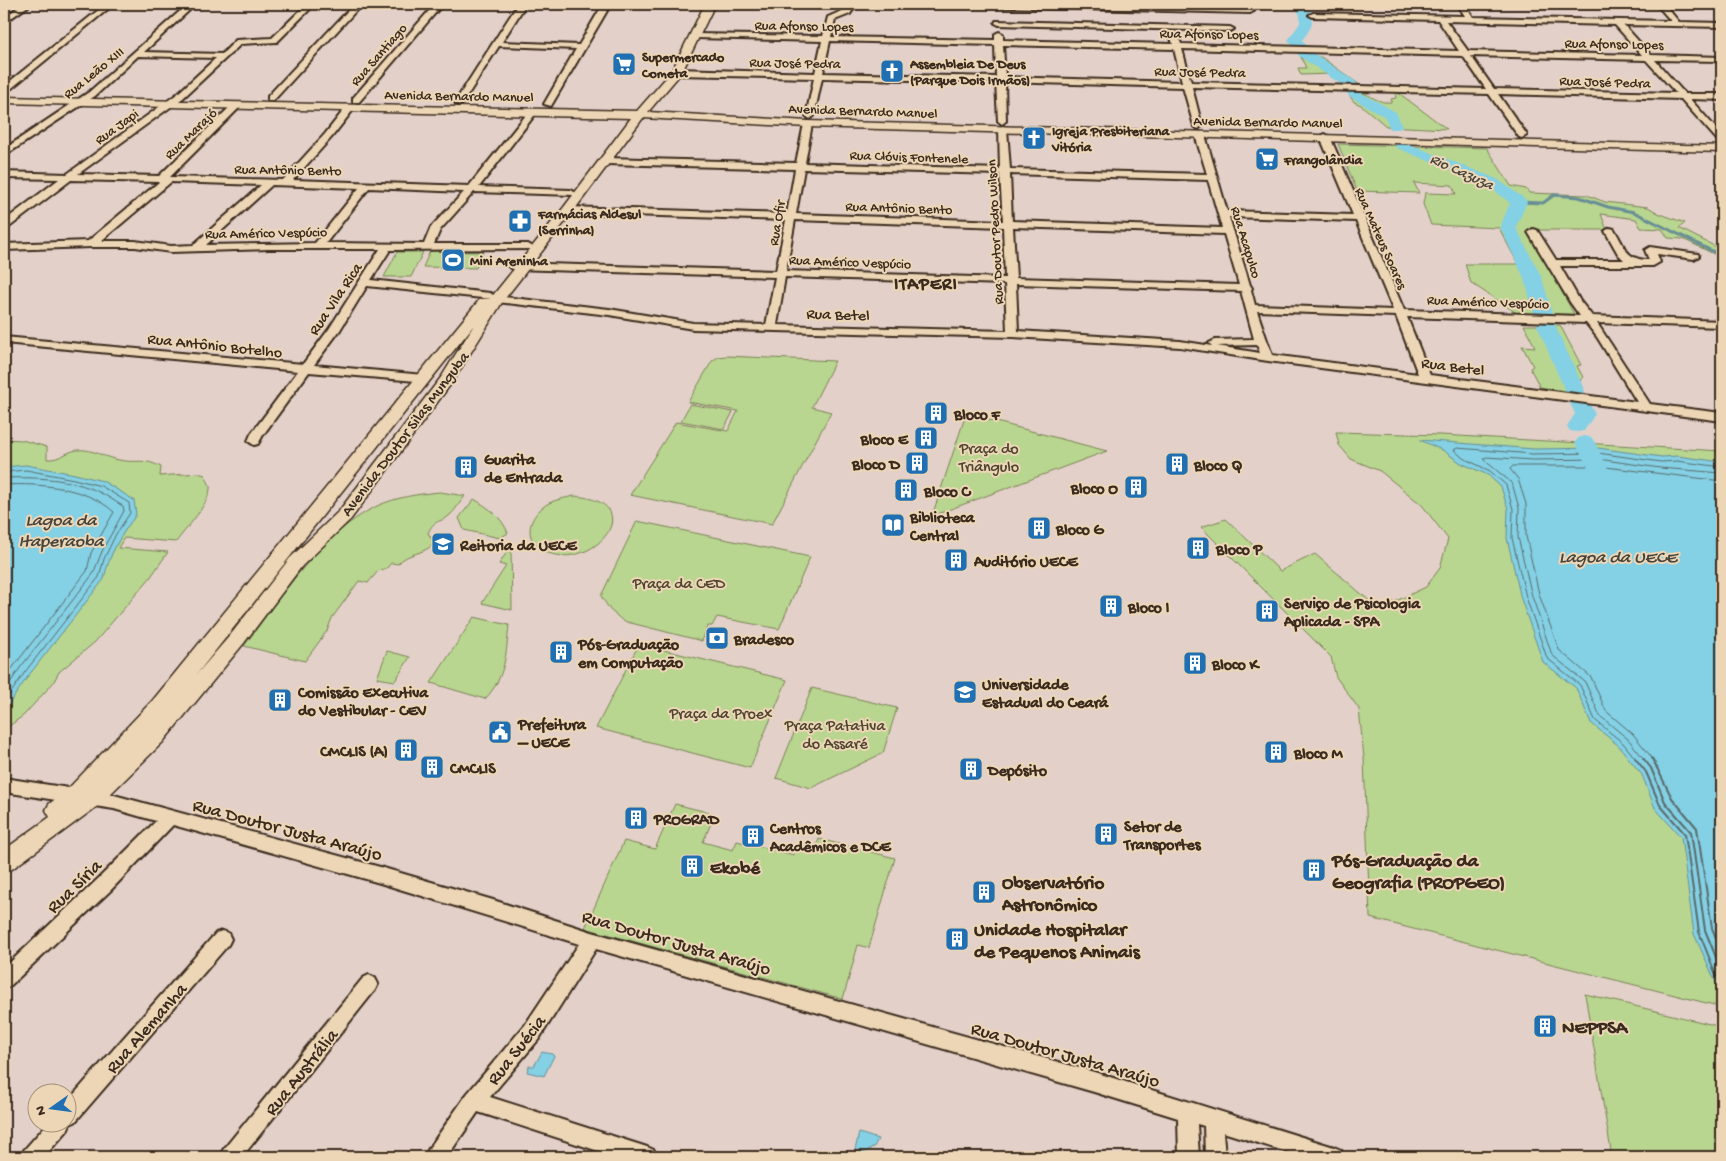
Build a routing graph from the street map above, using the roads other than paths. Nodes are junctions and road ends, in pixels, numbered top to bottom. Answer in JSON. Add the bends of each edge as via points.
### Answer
{"nodes":[{"id":1,"x":27,"y":4,"type":"edge"},
{"id":2,"x":110,"y":4,"type":"edge"},
{"id":3,"x":192,"y":4,"type":"edge"},
{"id":4,"x":311,"y":4,"type":"edge"},
{"id":5,"x":358,"y":4,"type":"edge"},
{"id":6,"x":439,"y":4,"type":"edge"},
{"id":7,"x":522,"y":4,"type":"edge"},
{"id":8,"x":607,"y":4,"type":"edge"},
{"id":9,"x":702,"y":4,"type":"edge"},
{"id":10,"x":710,"y":4,"type":"edge"},
{"id":11,"x":853,"y":4,"type":"edge"},
{"id":12,"x":956,"y":4,"type":"edge"},
{"id":13,"x":998,"y":4,"type":"edge"},
{"id":14,"x":1461,"y":4,"type":"edge"},
{"id":15,"x":1660,"y":4,"type":"edge"},
{"id":16,"x":1166,"y":7,"type":"edge"},
{"id":17,"x":1250,"y":12,"type":"dead end"},
{"id":18,"x":1392,"y":18,"type":"junction"},
{"id":19,"x":1442,"y":20,"type":"junction"},
{"id":20,"x":1471,"y":20,"type":"junction"},
{"id":21,"x":4,"y":21,"type":"edge"},
{"id":22,"x":1315,"y":21,"type":"dead end"},
{"id":23,"x":999,"y":23,"type":"junction"},
{"id":24,"x":1618,"y":24,"type":"junction"},
{"id":25,"x":1677,"y":24,"type":"junction"},
{"id":26,"x":1722,"y":25,"type":"edge"},
{"id":27,"x":1396,"y":27,"type":"dead end"},
{"id":28,"x":1172,"y":28,"type":"junction"},
{"id":29,"x":1230,"y":29,"type":"dead end"},
{"id":30,"x":695,"y":36,"type":"junction"},
{"id":31,"x":827,"y":39,"type":"junction"},
{"id":32,"x":999,"y":42,"type":"junction"},
{"id":33,"x":497,"y":44,"type":"junction"},
{"id":34,"x":1177,"y":46,"type":"junction"},
{"id":35,"x":580,"y":47,"type":"junction"},
{"id":36,"x":1465,"y":53,"type":"junction"},
{"id":37,"x":136,"y":54,"type":"junction"},
{"id":38,"x":223,"y":56,"type":"junction"},
{"id":39,"x":1649,"y":58,"type":"junction"},
{"id":40,"x":1722,"y":59,"type":"edge"},
{"id":41,"x":677,"y":72,"type":"junction"},
{"id":42,"x":818,"y":76,"type":"junction"},
{"id":43,"x":1002,"y":80,"type":"junction"},
{"id":44,"x":1187,"y":84,"type":"junction"},
{"id":45,"x":4,"y":91,"type":"edge"},
{"id":46,"x":1492,"y":91,"type":"junction"},
{"id":47,"x":92,"y":94,"type":"junction"},
{"id":48,"x":180,"y":96,"type":"junction"},
{"id":49,"x":1684,"y":97,"type":"junction"},
{"id":50,"x":271,"y":98,"type":"junction"},
{"id":51,"x":1722,"y":98,"type":"edge"},
{"id":52,"x":4,"y":100,"type":"edge"},
{"id":53,"x":81,"y":102,"type":"junction"},
{"id":54,"x":459,"y":102,"type":"junction"},
{"id":55,"x":170,"y":103,"type":"junction"},
{"id":56,"x":353,"y":104,"type":"junction"},
{"id":57,"x":548,"y":104,"type":"junction"},
{"id":58,"x":237,"y":105,"type":"junction"},
{"id":59,"x":640,"y":111,"type":"junction"},
{"id":60,"x":533,"y":112,"type":"junction"},
{"id":61,"x":809,"y":120,"type":"junction"},
{"id":62,"x":1002,"y":125,"type":"junction"},
{"id":63,"x":1199,"y":130,"type":"junction"},
{"id":64,"x":1266,"y":132,"type":"junction"},
{"id":65,"x":1522,"y":135,"type":"junction"},
{"id":66,"x":1325,"y":137,"type":"junction"},
{"id":67,"x":1722,"y":140,"type":"edge"},
{"id":68,"x":1652,"y":142,"type":"junction"},
{"id":69,"x":1722,"y":149,"type":"edge"},
{"id":70,"x":4,"y":153,"type":"edge"},
{"id":71,"x":606,"y":161,"type":"junction"},
{"id":72,"x":800,"y":166,"type":"junction"},
{"id":73,"x":1005,"y":172,"type":"junction"},
{"id":74,"x":4,"y":175,"type":"edge"},
{"id":75,"x":1212,"y":177,"type":"junction"},
{"id":76,"x":67,"y":178,"type":"junction"},
{"id":77,"x":165,"y":180,"type":"junction"},
{"id":78,"x":269,"y":183,"type":"junction"},
{"id":79,"x":285,"y":183,"type":"junction"},
{"id":80,"x":366,"y":185,"type":"junction"},
{"id":81,"x":473,"y":188,"type":"junction"},
{"id":82,"x":572,"y":193,"type":"junction"},
{"id":83,"x":568,"y":210,"type":"junction"},
{"id":84,"x":1224,"y":214,"type":"junction"},
{"id":85,"x":791,"y":218,"type":"junction"},
{"id":86,"x":1358,"y":218,"type":"junction"},
{"id":87,"x":1008,"y":224,"type":"junction"},
{"id":88,"x":4,"y":226,"type":"edge"},
{"id":89,"x":1229,"y":231,"type":"junction"},
{"id":90,"x":1610,"y":231,"type":"dead end"},
{"id":91,"x":1533,"y":232,"type":"dead end"},
{"id":92,"x":91,"y":244,"type":"junction"},
{"id":93,"x":318,"y":246,"type":"junction"},
{"id":94,"x":387,"y":246,"type":"junction"},
{"id":95,"x":4,"y":247,"type":"edge"},
{"id":96,"x":428,"y":247,"type":"junction"},
{"id":97,"x":528,"y":247,"type":"junction"},
{"id":98,"x":196,"y":248,"type":"junction"},
{"id":99,"x":1694,"y":256,"type":"dead end"},
{"id":100,"x":1633,"y":262,"type":"junction"},
{"id":101,"x":1553,"y":263,"type":"junction"},
{"id":102,"x":518,"y":266,"type":"junction"},
{"id":103,"x":782,"y":274,"type":"junction"},
{"id":104,"x":1011,"y":281,"type":"junction"},
{"id":105,"x":364,"y":283,"type":"junction"},
{"id":106,"x":1247,"y":288,"type":"junction"},
{"id":107,"x":493,"y":298,"type":"junction"},
{"id":108,"x":1252,"y":308,"type":"junction"},
{"id":109,"x":1400,"y":313,"type":"junction"},
{"id":110,"x":1589,"y":320,"type":"junction"},
{"id":111,"x":1722,"y":324,"type":"edge"},
{"id":112,"x":772,"y":328,"type":"junction"},
{"id":113,"x":1013,"y":334,"type":"junction"},
{"id":114,"x":4,"y":340,"type":"edge"},
{"id":115,"x":1261,"y":342,"type":"junction"},
{"id":116,"x":1180,"y":344,"type":"junction"},
{"id":117,"x":1268,"y":358,"type":"junction"},
{"id":118,"x":305,"y":369,"type":"junction"},
{"id":119,"x":448,"y":378,"type":"junction"},
{"id":120,"x":1425,"y":378,"type":"junction"},
{"id":121,"x":424,"y":379,"type":"junction"},
{"id":122,"x":1645,"y":406,"type":"junction"},
{"id":123,"x":1722,"y":417,"type":"edge"},
{"id":124,"x":254,"y":441,"type":"dead end"},
{"id":125,"x":360,"y":460,"type":"junction"},
{"id":126,"x":349,"y":510,"type":"junction"},
{"id":127,"x":4,"y":785,"type":"edge"},
{"id":128,"x":83,"y":798,"type":"junction"},
{"id":129,"x":169,"y":818,"type":"junction"},
{"id":130,"x":4,"y":847,"type":"edge"},
{"id":131,"x":4,"y":862,"type":"edge"},
{"id":132,"x":222,"y":939,"type":"dead end"},
{"id":133,"x":592,"y":940,"type":"junction"},
{"id":134,"x":4,"y":980,"type":"edge"},
{"id":135,"x":369,"y":984,"type":"dead end"},
{"id":136,"x":474,"y":1101,"type":"junction"},
{"id":137,"x":78,"y":1104,"type":"edge"},
{"id":138,"x":1187,"y":1112,"type":"junction"},
{"id":139,"x":1213,"y":1120,"type":"junction"},
{"id":140,"x":51,"y":1134,"type":"edge"},
{"id":141,"x":31,"y":1157,"type":"edge"},
{"id":142,"x":230,"y":1157,"type":"edge"},
{"id":143,"x":436,"y":1157,"type":"edge"},
{"id":144,"x":647,"y":1157,"type":"edge"},
{"id":145,"x":1189,"y":1157,"type":"edge"},
{"id":146,"x":1215,"y":1157,"type":"edge"},
{"id":147,"x":1334,"y":1157,"type":"edge"}],
"edges":[{"from":1,"to":21,"type":"street"},
{"from":2,"to":45,"type":"street"},
{"from":3,"to":37,"type":"street","name":"Rua Leão XIII"},
{"from":4,"to":38,"type":"street","name":"Rua Japi","via":[[272,41],[239,42]]},
{"from":5,"to":50,"type":"street"},
{"from":6,"to":56,"type":"street","name":"Rua Santiago"},
{"from":7,"to":33,"type":"street"},
{"from":8,"to":35,"type":"street"},
{"from":9,"to":59,"type":"main road","name":"Avenida Doutor Silas Munguba","via":[[673,65]]},
{"from":10,"to":30,"type":"main road","name":"Avenida Doutor Silas Munguba"},
{"from":11,"to":31,"type":"street","name":"Rua Ofir","via":[[847,12],[831,19]]},
{"from":12,"to":13,"type":"street"},
{"from":13,"to":16,"type":"street"},
{"from":13,"to":23,"type":"street","name":"Rua Doutor Pedro Wilson"},
{"from":14,"to":20,"type":"street"},
{"from":15,"to":25,"type":"street"},
{"from":16,"to":17,"type":"street"},
{"from":16,"to":28,"type":"street","name":"Rua Acapulco"},
{"from":18,"to":19,"type":"street"},
{"from":18,"to":22,"type":"street"},
{"from":18,"to":27,"type":"street"},
{"from":19,"to":20,"type":"street"},
{"from":19,"to":36,"type":"street"},
{"from":20,"to":24,"type":"street"},
{"from":23,"to":28,"type":"street"},
{"from":23,"to":32,"type":"street","name":"Rua Doutor Pedro Wilson"},
{"from":24,"to":25,"type":"street"},
{"from":24,"to":39,"type":"street"},
{"from":25,"to":26,"type":"street"},
{"from":28,"to":29,"type":"street"},
{"from":28,"to":34,"type":"street","name":"Rua Acapulco"},
{"from":30,"to":31,"type":"street","name":"Rua Afonso Lopes"},
{"from":30,"to":41,"type":"main road","name":"Avenida Doutor Silas Munguba"},
{"from":31,"to":32,"type":"street","name":"Rua Afonso Lopes"},
{"from":31,"to":42,"type":"street","name":"Rua Ofir"},
{"from":32,"to":34,"type":"street","name":"Rua Afonso Lopes"},
{"from":32,"to":43,"type":"street","name":"Rua Doutor Pedro Wilson"},
{"from":33,"to":35,"type":"street"},
{"from":33,"to":54,"type":"street"},
{"from":34,"to":36,"type":"street","name":"Rua Afonso Lopes"},
{"from":34,"to":44,"type":"street","name":"Rua Acapulco"},
{"from":35,"to":57,"type":"street"},
{"from":36,"to":39,"type":"street","name":"Rua Afonso Lopes"},
{"from":36,"to":46,"type":"street"},
{"from":37,"to":38,"type":"street"},
{"from":37,"to":47,"type":"street","name":"Rua Leão XIII"},
{"from":38,"to":48,"type":"street","name":"Rua Japi"},
{"from":39,"to":40,"type":"street","name":"Rua Afonso Lopes"},
{"from":39,"to":49,"type":"street"},
{"from":41,"to":42,"type":"street","name":"Rua José Pedra"},
{"from":41,"to":59,"type":"main road","name":"Avenida Doutor Silas Munguba"},
{"from":42,"to":43,"type":"street","name":"Rua José Pedra"},
{"from":42,"to":61,"type":"street","name":"Rua Ofir"},
{"from":43,"to":44,"type":"street","name":"Rua José Pedra"},
{"from":43,"to":62,"type":"street","name":"Rua Doutor Pedro Wilson"},
{"from":44,"to":46,"type":"street","name":"Rua José Pedra"},
{"from":44,"to":63,"type":"street","name":"Rua Acapulco"},
{"from":45,"to":47,"type":"main road","name":"Avenida Bernardo Manuel"},
{"from":46,"to":49,"type":"street","name":"Rua José Pedra"},
{"from":46,"to":65,"type":"street"},
{"from":47,"to":48,"type":"main road","name":"Avenida Bernardo Manuel"},
{"from":47,"to":53,"type":"street","name":"Rua Leão XIII"},
{"from":48,"to":50,"type":"main road","name":"Avenida Bernardo Manuel"},
{"from":48,"to":55,"type":"street","name":"Rua Japi"},
{"from":49,"to":51,"type":"street","name":"Rua José Pedra"},
{"from":49,"to":67,"type":"street"},
{"from":50,"to":56,"type":"main road","name":"Avenida Bernardo Manuel"},
{"from":52,"to":53,"type":"main road","name":"Avenida Bernardo Manuel"},
{"from":53,"to":55,"type":"main road","name":"Avenida Bernardo Manuel"},
{"from":53,"to":70,"type":"street","name":"Rua Leão XIII"},
{"from":54,"to":56,"type":"main road","name":"Avenida Bernardo Manuel"},
{"from":54,"to":57,"type":"main road","name":"Avenida Bernardo Manuel"},
{"from":55,"to":58,"type":"main road","name":"Avenida Bernardo Manuel"},
{"from":55,"to":76,"type":"street","name":"Rua Japi"},
{"from":56,"to":58,"type":"main road","name":"Avenida Bernardo Manuel"},
{"from":56,"to":60,"type":"main road","name":"Avenida Bernardo Manuel"},
{"from":56,"to":79,"type":"street","name":"Rua Santiago"},
{"from":57,"to":59,"type":"main road","name":"Avenida Bernardo Manuel"},
{"from":58,"to":77,"type":"street","name":"Rua Marajó"},
{"from":59,"to":60,"type":"main road","name":"Avenida Bernardo Manuel"},
{"from":59,"to":61,"type":"main road","name":"Avenida Bernardo Manuel"},
{"from":59,"to":71,"type":"main road","name":"Avenida Doutor Silas Munguba"},
{"from":59,"to":82,"type":"main road","name":"Avenida Doutor Silas Munguba"},
{"from":60,"to":81,"type":"street"},
{"from":61,"to":62,"type":"main road","name":"Avenida Bernardo Manuel"},
{"from":61,"to":72,"type":"street","name":"Rua Ofir"},
{"from":62,"to":63,"type":"main road","name":"Avenida Bernardo Manuel"},
{"from":62,"to":73,"type":"street","name":"Rua Doutor Pedro Wilson"},
{"from":63,"to":64,"type":"main road","name":"Avenida Bernardo Manuel"},
{"from":63,"to":75,"type":"street","name":"Rua Acapulco"},
{"from":64,"to":65,"type":"main road","name":"Avenida Bernardo Manuel"},
{"from":64,"to":66,"type":"main road","name":"Avenida Bernardo Manuel"},
{"from":65,"to":68,"type":"main road","name":"Avenida Bernardo Manuel"},
{"from":66,"to":68,"type":"main road","name":"Avenida Bernardo Manuel"},
{"from":66,"to":86,"type":"street","name":"Rua Mateus Soares"},
{"from":67,"to":68,"type":"main road","name":"Avenida Bernardo Manuel"},
{"from":68,"to":69,"type":"main road","name":"Avenida Bernardo Manuel"},
{"from":71,"to":72,"type":"street","name":"Rua Clóvis Fontenele"},
{"from":71,"to":83,"type":"main road","name":"Avenida Doutor Silas Munguba"},
{"from":72,"to":73,"type":"street","name":"Rua Clóvis Fontenele"},
{"from":72,"to":85,"type":"street","name":"Rua Ofir"},
{"from":73,"to":75,"type":"street","name":"Rua Clóvis Fontenele"},
{"from":73,"to":87,"type":"street","name":"Rua Doutor Pedro Wilson"},
{"from":74,"to":76,"type":"street","name":"Rua Antônio Bento"},
{"from":75,"to":84,"type":"street","name":"Rua Acapulco"},
{"from":76,"to":77,"type":"street","name":"Rua Antônio Bento"},
{"from":76,"to":88,"type":"street","name":"Rua Japi"},
{"from":77,"to":78,"type":"street","name":"Rua Antônio Bento"},
{"from":77,"to":92,"type":"street","name":"Rua Marajó"},
{"from":78,"to":79,"type":"street","name":"Rua Antônio Bento"},
{"from":78,"to":98,"type":"street"},
{"from":79,"to":80,"type":"street","name":"Rua Antônio Bento"},
{"from":80,"to":81,"type":"street","name":"Rua Antônio Bento"},
{"from":80,"to":93,"type":"street"},
{"from":81,"to":82,"type":"street","name":"Rua Antônio Bento"},
{"from":81,"to":96,"type":"street","via":[[435,229]]},
{"from":82,"to":97,"type":"main road","name":"Avenida Doutor Silas Munguba"},
{"from":83,"to":85,"type":"street","name":"Rua Antônio Bento"},
{"from":83,"to":102,"type":"main road","name":"Avenida Doutor Silas Munguba"},
{"from":84,"to":86,"type":"street"},
{"from":84,"to":89,"type":"street","name":"Rua Acapulco"},
{"from":85,"to":87,"type":"street","name":"Rua Antônio Bento"},
{"from":85,"to":103,"type":"street","name":"Rua Ofir"},
{"from":86,"to":109,"type":"street","name":"Rua Mateus Soares"},
{"from":87,"to":89,"type":"street","name":"Rua Antônio Bento"},
{"from":87,"to":104,"type":"street","name":"Rua Doutor Pedro Wilson"},
{"from":89,"to":106,"type":"street","name":"Rua Acapulco"},
{"from":90,"to":100,"type":"street","via":[[1622,254]]},
{"from":91,"to":101,"type":"street"},
{"from":92,"to":95,"type":"street","name":"Rua Américo Vespúcio"},
{"from":92,"to":98,"type":"street","name":"Rua Américo Vespúcio"},
{"from":93,"to":94,"type":"street","name":"Rua Américo Vespúcio"},
{"from":93,"to":98,"type":"street","name":"Rua Américo Vespúcio"},
{"from":94,"to":96,"type":"street","name":"Rua Américo Vespúcio"},
{"from":94,"to":105,"type":"street","name":"Rua Vila Rica"},
{"from":96,"to":97,"type":"street","name":"Rua Américo Vespúcio"},
{"from":97,"to":102,"type":"main road","name":"Avenida Doutor Silas Munguba"},
{"from":99,"to":100,"type":"street","via":[[1650,250],[1654,263]]},
{"from":100,"to":101,"type":"street"},
{"from":101,"to":110,"type":"street"},
{"from":102,"to":103,"type":"street","name":"Rua Américo Vespúcio"},
{"from":102,"to":107,"type":"main road","name":"Avenida Doutor Silas Munguba"},
{"from":103,"to":104,"type":"street","name":"Rua Américo Vespúcio"},
{"from":103,"to":112,"type":"street","name":"Rua Ofir"},
{"from":104,"to":106,"type":"street","name":"Rua Américo Vespúcio"},
{"from":104,"to":113,"type":"street","name":"Rua Doutor Pedro Wilson"},
{"from":105,"to":107,"type":"street","name":"Rua Betel"},
{"from":105,"to":118,"type":"street","name":"Rua Vila Rica"},
{"from":106,"to":108,"type":"street","name":"Rua Acapulco"},
{"from":107,"to":112,"type":"street","name":"Rua Betel","via":[[608,312],[673,324]]},
{"from":107,"to":119,"type":"main road","name":"Avenida Doutor Silas Munguba"},
{"from":107,"to":121,"type":"main road","name":"Avenida Doutor Silas Munguba"},
{"from":108,"to":109,"type":"street","name":"Rua Américo Vespúcio"},
{"from":108,"to":115,"type":"street","name":"Rua Acapulco"},
{"from":109,"to":110,"type":"street","name":"Rua Américo Vespúcio"},
{"from":109,"to":120,"type":"street","name":"Rua Mateus Soares"},
{"from":110,"to":111,"type":"street","name":"Rua Américo Vespúcio"},
{"from":110,"to":122,"type":"street"},
{"from":112,"to":113,"type":"street","name":"Rua Betel"},
{"from":113,"to":116,"type":"street","name":"Rua Betel"},
{"from":114,"to":118,"type":"street","name":"Rua Antônio Botelho"},
{"from":115,"to":116,"type":"street","name":"Rua Betel"},
{"from":115,"to":117,"type":"street","name":"Rua Acapulco"},
{"from":116,"to":117,"type":"street","name":"Rua Betel"},
{"from":117,"to":120,"type":"street","name":"Rua Betel"},
{"from":118,"to":121,"type":"street","name":"Rua Antônio Botelho"},
{"from":118,"to":124,"type":"street","name":"Rua Vila Rica"},
{"from":119,"to":121,"type":"main road"},
{"from":119,"to":126,"type":"main road","name":"Avenida Doutor Silas Munguba"},
{"from":120,"to":122,"type":"street","name":"Rua Betel"},
{"from":121,"to":125,"type":"main road","name":"Avenida Doutor Silas Munguba"},
{"from":122,"to":123,"type":"street","name":"Rua Betel"},
{"from":125,"to":126,"type":"main road","via":[[358,475],[337,502]]},
{"from":125,"to":128,"type":"main road","name":"Avenida Doutor Silas Munguba"},
{"from":126,"to":128,"type":"main road","name":"Avenida Doutor Silas Munguba","via":[[296,562],[238,638],[155,737]]},
{"from":127,"to":128,"type":"street","name":"Rua Doutor Justa Araújo"},
{"from":128,"to":129,"type":"street","name":"Rua Doutor Justa Araújo","via":[[114,802]]},
{"from":128,"to":130,"type":"main road","name":"Avenida Doutor Silas Munguba"},
{"from":128,"to":131,"type":"main road","name":"Avenida Doutor Silas Munguba"},
{"from":129,"to":133,"type":"street","name":"Rua Doutor Justa Araújo","via":[[380,875]]},
{"from":129,"to":134,"type":"street","name":"Rua Síria"},
{"from":132,"to":137,"type":"street","name":"Rua Alemanha"},
{"from":133,"to":136,"type":"street","name":"Rua Suécia","via":[[532,1032]]},
{"from":133,"to":138,"type":"street","name":"Rua Doutor Justa Araújo"},
{"from":135,"to":142,"type":"street","name":"Rua Austrália"},
{"from":136,"to":143,"type":"street","name":"Rua Suécia"},
{"from":136,"to":144,"type":"street"},
{"from":138,"to":139,"type":"street","name":"Rua Doutor Justa Araújo"},
{"from":138,"to":145,"type":"street"},
{"from":139,"to":146,"type":"street"},
{"from":139,"to":147,"type":"street","name":"Rua Doutor Justa Araújo"},
{"from":140,"to":141,"type":"street"}]}
